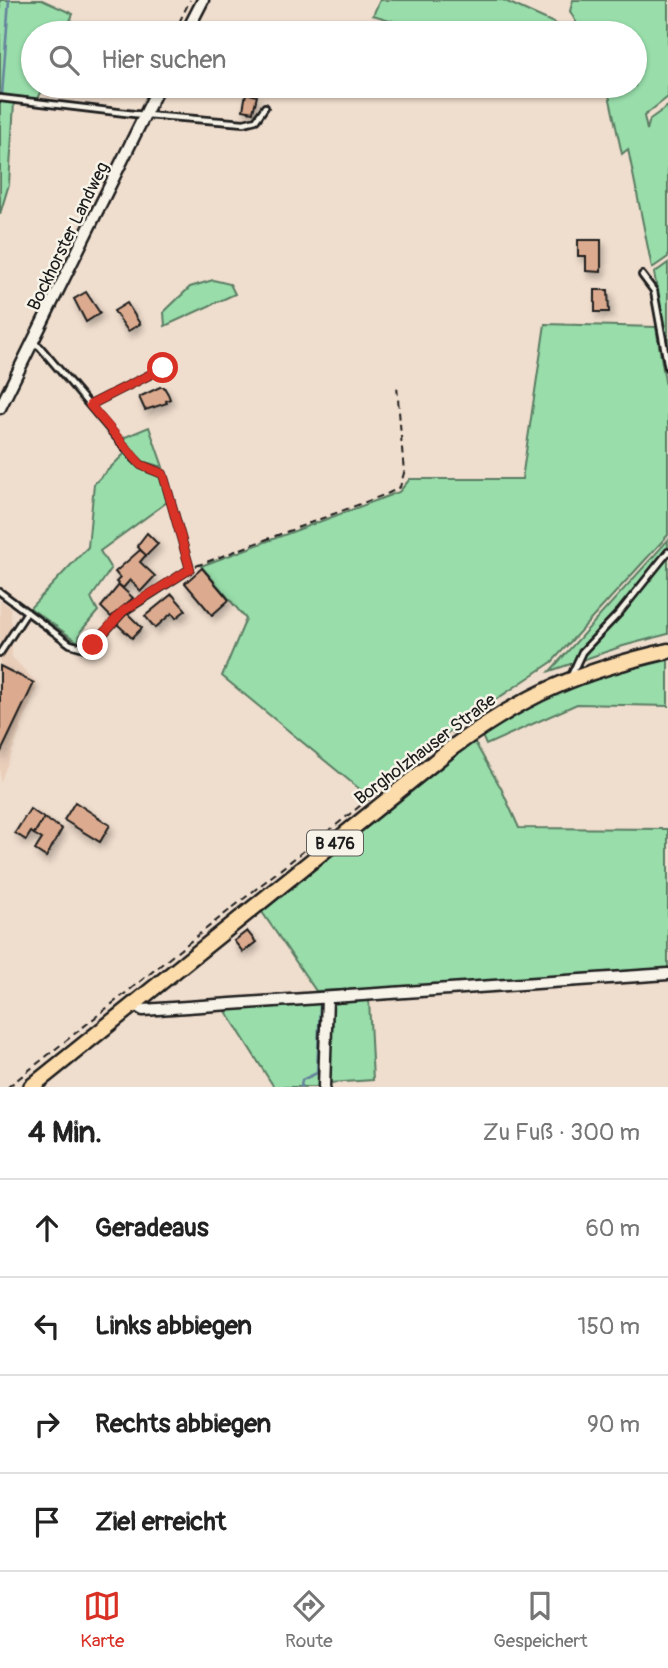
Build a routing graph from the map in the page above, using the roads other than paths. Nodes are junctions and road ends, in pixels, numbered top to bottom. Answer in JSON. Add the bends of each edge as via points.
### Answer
{"nodes":[{"id":1,"x":202,"y":0,"type":"edge"},
{"id":2,"x":192,"y":21,"type":"edge"},
{"id":3,"x":0,"y":98,"type":"edge"},
{"id":4,"x":153,"y":98,"type":"edge"},
{"id":5,"x":265,"y":107,"type":"dead end"},
{"id":6,"x":145,"y":115,"type":"junction"},
{"id":7,"x":642,"y":275,"type":"dead end"},
{"id":8,"x":33,"y":343,"type":"junction"},
{"id":9,"x":163,"y":368,"type":"dead end"},
{"id":10,"x":668,"y":368,"type":"edge"},
{"id":11,"x":90,"y":405,"type":"junction"},
{"id":12,"x":0,"y":408,"type":"edge"},
{"id":13,"x":668,"y":552,"type":"edge"},
{"id":14,"x":0,"y":592,"type":"edge"},
{"id":15,"x":27,"y":612,"type":"junction"},
{"id":16,"x":668,"y":651,"type":"edge"},
{"id":17,"x":0,"y":653,"type":"edge"},
{"id":18,"x":570,"y":678,"type":"junction"},
{"id":19,"x":668,"y":974,"type":"edge"},
{"id":20,"x":327,"y":998,"type":"junction"},
{"id":21,"x":134,"y":1004,"type":"junction"},
{"id":22,"x":31,"y":1087,"type":"edge"},
{"id":23,"x":324,"y":1087,"type":"edge"}],
"edges":[{"from":1,"to":2,"type":"street"},
{"from":3,"to":6,"type":"lane"},
{"from":4,"to":6,"type":"street","name":"Bockhorster Landweg"},
{"from":5,"to":6,"type":"lane","via":[[256,120],[244,123]]},
{"from":6,"to":8,"type":"street","name":"Bockhorster Landweg"},
{"from":7,"to":10,"type":"lane","via":[[654,291]]},
{"from":8,"to":11,"type":"lane"},
{"from":8,"to":12,"type":"street","name":"Bockhorster Landweg"},
{"from":9,"to":11,"type":"lane"},
{"from":11,"to":15,"type":"lane","via":[[141,465],[163,474],[190,569],[123,611],[93,645],[84,648],[70,644]]},
{"from":13,"to":18,"type":"lane","via":[[582,652]]},
{"from":14,"to":15,"type":"lane"},
{"from":15,"to":17,"type":"lane"},
{"from":16,"to":18,"type":"main road","name":"Borgholzhauser Straße","number":"B 476"},
{"from":18,"to":21,"type":"main road","name":"Borgholzhauser Straße","number":"B 476","via":[[489,721],[453,747]]},
{"from":19,"to":20,"type":"street"},
{"from":20,"to":21,"type":"street","via":[[143,1010]]},
{"from":20,"to":23,"type":"street"},
{"from":21,"to":22,"type":"main road","name":"Borgholzhauser Straße","number":"B 476"}]}
